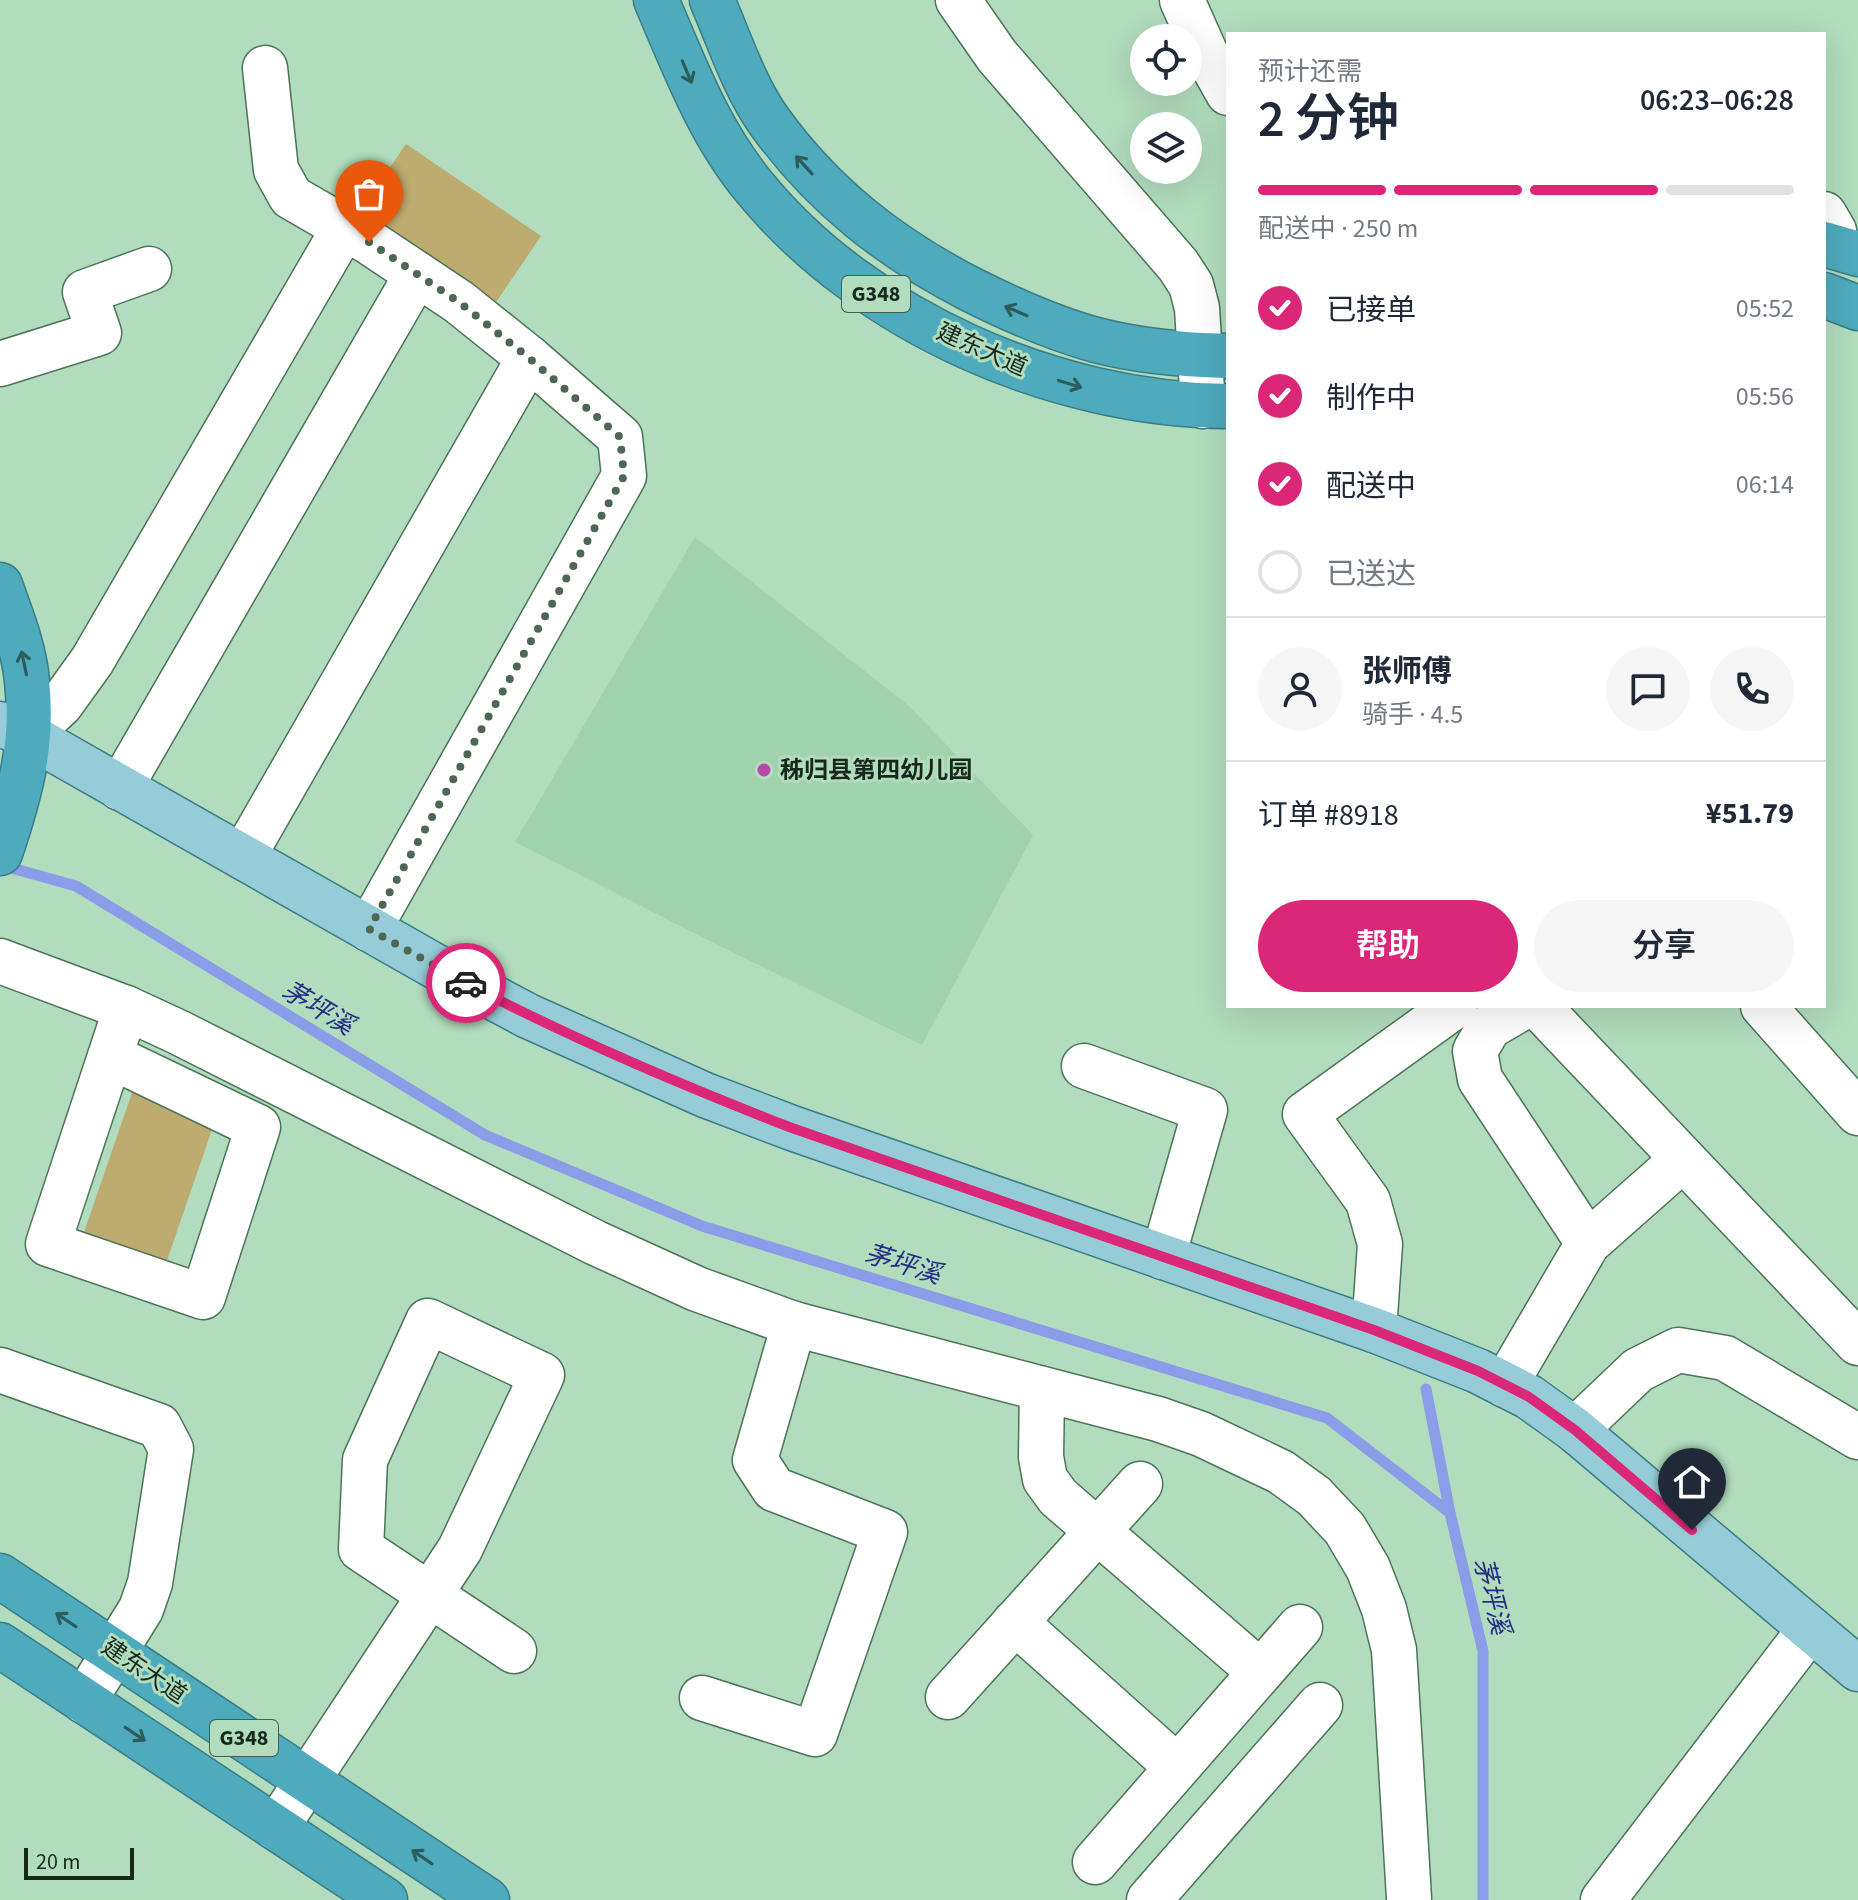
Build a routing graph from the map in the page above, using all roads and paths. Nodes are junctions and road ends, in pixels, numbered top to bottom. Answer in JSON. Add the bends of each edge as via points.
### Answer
{"nodes":[{"id":1,"x":656,"y":0,"type":"edge"},
{"id":2,"x":712,"y":0,"type":"edge"},
{"id":3,"x":958,"y":0,"type":"edge"},
{"id":4,"x":1182,"y":0,"type":"edge"},
{"id":5,"x":265,"y":68,"type":"dead end"},
{"id":6,"x":1226,"y":89,"type":"edge"},
{"id":7,"x":344,"y":228,"type":"junction"},
{"id":8,"x":149,"y":269,"type":"dead end"},
{"id":9,"x":417,"y":274,"type":"junction"},
{"id":10,"x":1826,"y":296,"type":"edge"},
{"id":11,"x":1858,"y":308,"type":"edge"},
{"id":12,"x":1214,"y":356,"type":"edge"},
{"id":13,"x":529,"y":358,"type":"junction"},
{"id":14,"x":0,"y":364,"type":"edge"},
{"id":15,"x":1215,"y":406,"type":"edge"},
{"id":16,"x":0,"y":585,"type":"edge"},
{"id":17,"x":14,"y":730,"type":"edge"},
{"id":18,"x":120,"y":788,"type":"junction"},
{"id":19,"x":0,"y":853,"type":"edge"},
{"id":20,"x":243,"y":857,"type":"junction"},
{"id":21,"x":369,"y":929,"type":"junction"},
{"id":22,"x":0,"y":961,"type":"edge"},
{"id":23,"x":126,"y":1008,"type":"junction"},
{"id":24,"x":1452,"y":1008,"type":"edge"},
{"id":25,"x":1522,"y":1008,"type":"edge"},
{"id":26,"x":1540,"y":1008,"type":"edge"},
{"id":27,"x":1765,"y":1008,"type":"edge"},
{"id":28,"x":110,"y":1056,"type":"junction"},
{"id":29,"x":1084,"y":1066,"type":"dead end"},
{"id":30,"x":1858,"y":1113,"type":"edge"},
{"id":31,"x":1683,"y":1159,"type":"junction"},
{"id":32,"x":1588,"y":1243,"type":"junction"},
{"id":33,"x":1163,"y":1257,"type":"junction"},
{"id":34,"x":794,"y":1324,"type":"junction"},
{"id":35,"x":1374,"y":1330,"type":"junction"},
{"id":36,"x":1858,"y":1343,"type":"edge"},
{"id":37,"x":0,"y":1370,"type":"edge"},
{"id":38,"x":1505,"y":1385,"type":"junction"},
{"id":39,"x":1042,"y":1389,"type":"junction"},
{"id":40,"x":1575,"y":1430,"type":"junction"},
{"id":41,"x":1858,"y":1437,"type":"edge"},
{"id":42,"x":1140,"y":1484,"type":"dead end"},
{"id":43,"x":1098,"y":1531,"type":"junction"},
{"id":44,"x":0,"y":1576,"type":"edge"},
{"id":45,"x":429,"y":1595,"type":"junction"},
{"id":46,"x":1015,"y":1622,"type":"junction"},
{"id":47,"x":1300,"y":1627,"type":"dead end"},
{"id":48,"x":1810,"y":1629,"type":"junction"},
{"id":49,"x":0,"y":1645,"type":"edge"},
{"id":50,"x":514,"y":1651,"type":"dead end"},
{"id":51,"x":114,"y":1652,"type":"junction"},
{"id":52,"x":1858,"y":1669,"type":"edge"},
{"id":53,"x":1260,"y":1672,"type":"junction"},
{"id":54,"x":948,"y":1697,"type":"dead end"},
{"id":55,"x":702,"y":1698,"type":"dead end"},
{"id":56,"x":84,"y":1701,"type":"junction"},
{"id":57,"x":1320,"y":1705,"type":"dead end"},
{"id":58,"x":1177,"y":1767,"type":"junction"},
{"id":59,"x":307,"y":1780,"type":"junction"},
{"id":60,"x":276,"y":1828,"type":"junction"},
{"id":61,"x":1095,"y":1862,"type":"dead end"},
{"id":62,"x":1409,"y":1898,"type":"edge"},
{"id":63,"x":385,"y":1900,"type":"edge"},
{"id":64,"x":487,"y":1900,"type":"edge"},
{"id":65,"x":1149,"y":1900,"type":"edge"},
{"id":66,"x":1603,"y":1900,"type":"edge"}],
"edges":[{"from":1,"to":15,"type":"highway","name":"建东大道","number":"G348","one_way":true,"via":[[694,90],[754,188],[836,267],[928,326],[1033,373],[1088,390]]},
{"from":12,"to":2,"type":"highway","name":"建东大道","number":"G348","one_way":true,"via":[[1149,350],[1051,326],[947,277],[872,229],[833,196],[767,118]]},
{"from":3,"to":12,"type":"street","via":[[997,56],[1178,265],[1191,285]]},
{"from":4,"to":6,"type":"street"},
{"from":5,"to":7,"type":"street","via":[[276,170],[291,197]]},
{"from":7,"to":9,"type":"street"},
{"from":7,"to":17,"type":"street","via":[[92,661],[61,704]]},
{"from":8,"to":14,"type":"street","via":[[85,292],[99,333]]},
{"from":9,"to":13,"type":"street"},
{"from":9,"to":18,"type":"street"},
{"from":10,"to":11,"type":"highway"},
{"from":12,"to":15,"type":"street"},
{"from":13,"to":20,"type":"street"},
{"from":13,"to":21,"type":"street","via":[[620,437],[624,476]]},
{"from":17,"to":16,"type":"highway","one_way":true,"via":[[27,680]]},
{"from":17,"to":18,"type":"main road"},
{"from":17,"to":19,"type":"highway","via":[[26,762]]},
{"from":18,"to":20,"type":"main road"},
{"from":20,"to":21,"type":"main road"},
{"from":21,"to":33,"type":"main road","via":[[528,1016],[705,1095]]},
{"from":22,"to":23,"type":"street"},
{"from":23,"to":28,"type":"street"},
{"from":23,"to":34,"type":"street","via":[[596,1243],[697,1289]]},
{"from":24,"to":35,"type":"street","via":[[1305,1114],[1368,1201],[1380,1244]]},
{"from":25,"to":32,"type":"street","via":[[1489,1027],[1475,1051],[1480,1079]]},
{"from":26,"to":31,"type":"street"},
{"from":27,"to":30,"type":"street"},
{"from":28,"to":28,"type":"street","via":[[48,1244],[203,1297],[258,1127]]},
{"from":29,"to":33,"type":"street","via":[[1205,1110]]},
{"from":31,"to":32,"type":"street"},
{"from":31,"to":36,"type":"street"},
{"from":32,"to":38,"type":"street"},
{"from":33,"to":35,"type":"main road"},
{"from":34,"to":39,"type":"street"},
{"from":34,"to":55,"type":"street","via":[[755,1460],[774,1489],[885,1532],[815,1734]]},
{"from":35,"to":38,"type":"main road"},
{"from":37,"to":51,"type":"street","via":[[159,1426],[171,1449],[150,1583],[141,1609]]},
{"from":38,"to":40,"type":"main road"},
{"from":39,"to":43,"type":"street","via":[[1045,1479]]},
{"from":39,"to":62,"type":"street","via":[[1158,1419],[1242,1452],[1314,1496],[1345,1529],[1368,1568],[1394,1650]]},
{"from":40,"to":41,"type":"street","via":[[1638,1370],[1678,1350],[1725,1358]]},
{"from":40,"to":48,"type":"main road"},
{"from":42,"to":43,"type":"street"},
{"from":43,"to":46,"type":"street"},
{"from":43,"to":53,"type":"street"},
{"from":51,"to":44,"type":"highway","name":"建东大道","number":"G348","one_way":true},
{"from":45,"to":45,"type":"street","via":[[361,1549],[365,1460],[428,1321],[542,1375],[460,1549]]},
{"from":45,"to":50,"type":"street"},
{"from":45,"to":59,"type":"street"},
{"from":46,"to":54,"type":"street"},
{"from":46,"to":58,"type":"street"},
{"from":47,"to":53,"type":"street"},
{"from":48,"to":52,"type":"main road"},
{"from":48,"to":66,"type":"street"},
{"from":49,"to":56,"type":"highway","number":"G348"},
{"from":51,"to":56,"type":"street"},
{"from":51,"to":59,"type":"highway","name":"建东大道","number":"G348"},
{"from":53,"to":58,"type":"street"},
{"from":56,"to":60,"type":"highway","number":"G348","one_way":true},
{"from":57,"to":65,"type":"street"},
{"from":58,"to":61,"type":"street"},
{"from":59,"to":60,"type":"street"},
{"from":64,"to":59,"type":"highway","name":"建东大道","number":"G348","one_way":true},
{"from":60,"to":63,"type":"highway","number":"G348"}]}
